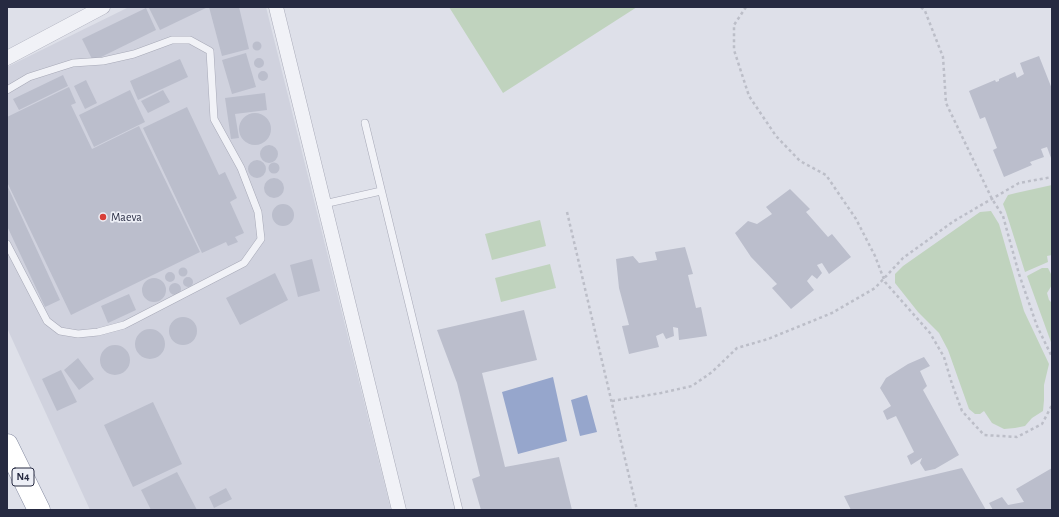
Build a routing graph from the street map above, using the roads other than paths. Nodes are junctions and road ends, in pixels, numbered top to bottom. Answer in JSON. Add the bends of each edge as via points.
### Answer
{"nodes":[{"id":1,"x":103,"y":7,"type":"edge"},
{"id":2,"x":276,"y":7,"type":"edge"},
{"id":3,"x":7,"y":58,"type":"edge"},
{"id":4,"x":7,"y":90,"type":"edge"},
{"id":5,"x":365,"y":123,"type":"dead end"},
{"id":6,"x":382,"y":191,"type":"junction"},
{"id":7,"x":324,"y":204,"type":"junction"},
{"id":8,"x":7,"y":244,"type":"edge"},
{"id":9,"x":7,"y":444,"type":"edge"},
{"id":10,"x":39,"y":510,"type":"edge"},
{"id":11,"x":399,"y":510,"type":"edge"},
{"id":12,"x":459,"y":510,"type":"edge"}],
"edges":[{"from":1,"to":3,"type":"street"},
{"from":2,"to":7,"type":"street"},
{"from":4,"to":8,"type":"lane","via":[[29,77],[73,63],[103,61],[134,54],[172,40],[190,40],[210,51],[214,119],[241,168],[258,212],[261,240],[244,263],[124,325],[78,334],[60,331],[47,321]]},
{"from":5,"to":6,"type":"lane"},
{"from":6,"to":7,"type":"lane"},
{"from":6,"to":12,"type":"lane"},
{"from":7,"to":11,"type":"street"},
{"from":9,"to":10,"type":"highway","number":"N4"}]}
